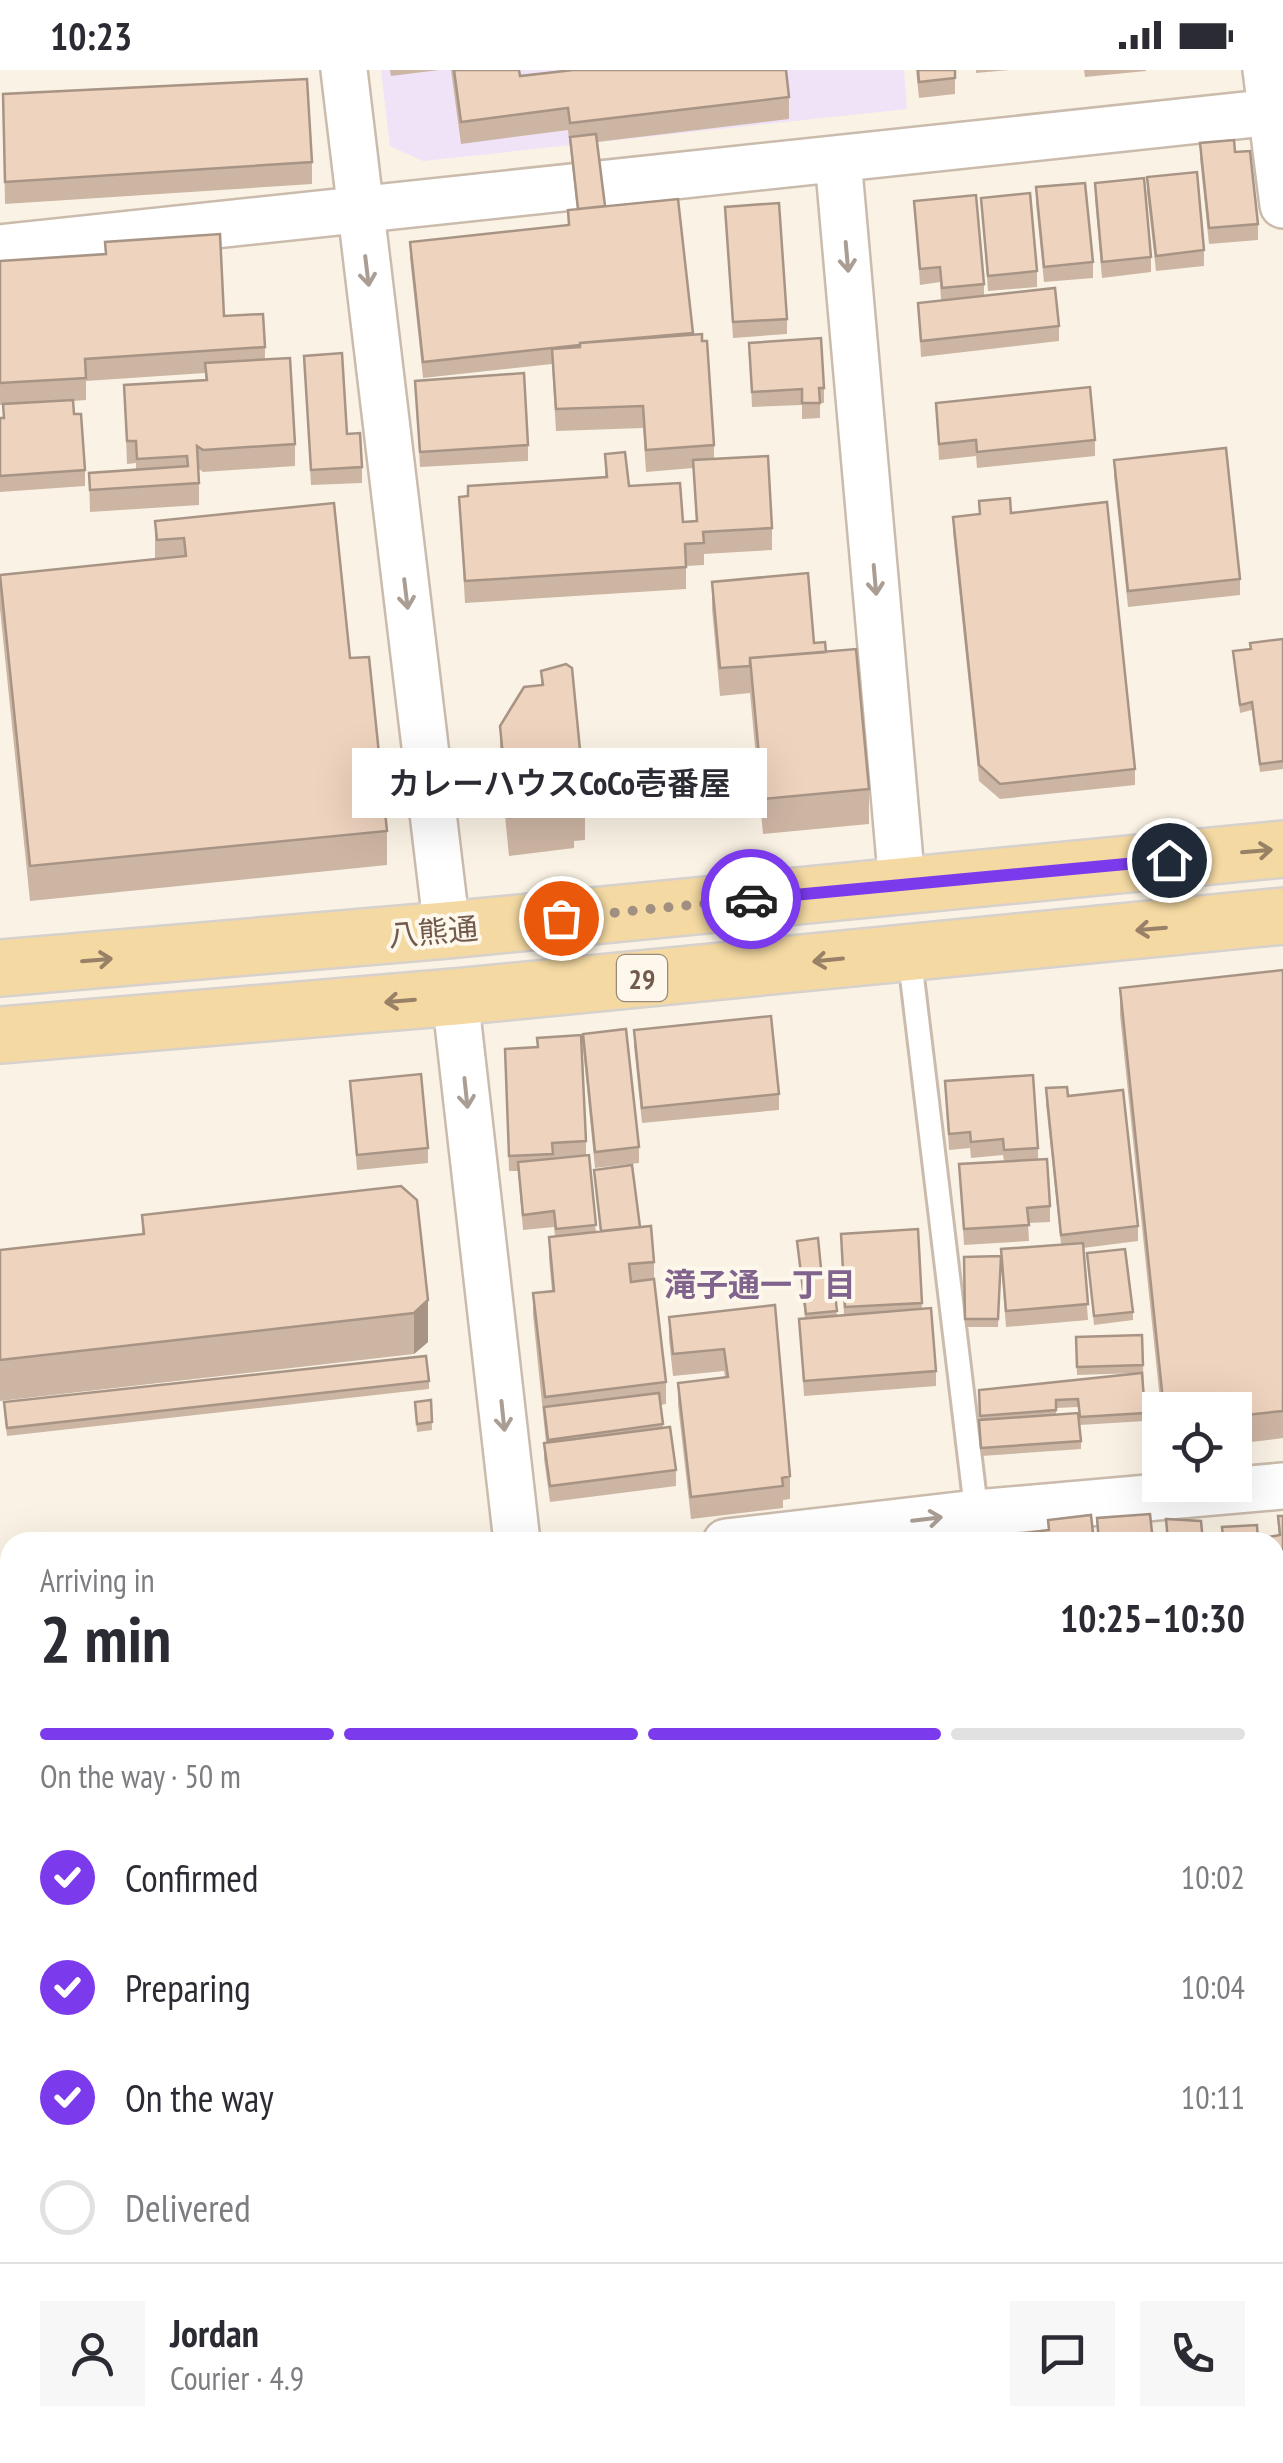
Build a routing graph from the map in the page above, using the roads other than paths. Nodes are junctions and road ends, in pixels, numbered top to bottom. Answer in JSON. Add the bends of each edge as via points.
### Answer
{"nodes":[{"id":1,"x":344,"y":70,"type":"edge"},
{"id":2,"x":1274,"y":98,"type":"edge"},
{"id":3,"x":838,"y":160,"type":"junction"},
{"id":4,"x":1283,"y":206,"type":"edge"},
{"id":5,"x":359,"y":211,"type":"junction"},
{"id":6,"x":0,"y":248,"type":"edge"},
{"id":7,"x":1283,"y":849,"type":"edge"},
{"id":8,"x":902,"y":884,"type":"junction"},
{"id":9,"x":1283,"y":916,"type":"edge"},
{"id":10,"x":447,"y":930,"type":"junction"},
{"id":11,"x":909,"y":952,"type":"junction"},
{"id":12,"x":0,"y":956,"type":"edge"},
{"id":13,"x":1,"y":968,"type":"edge"},
{"id":14,"x":455,"y":996,"type":"junction"},
{"id":15,"x":0,"y":1035,"type":"edge"},
{"id":16,"x":1283,"y":1486,"type":"edge"},
{"id":17,"x":978,"y":1528,"type":"edge"},
{"id":18,"x":516,"y":1532,"type":"edge"},
{"id":19,"x":906,"y":1532,"type":"edge"}],
"edges":[{"from":1,"to":5,"type":"street"},
{"from":2,"to":3,"type":"street"},
{"from":2,"to":4,"type":"street"},
{"from":3,"to":5,"type":"street"},
{"from":3,"to":8,"type":"street","one_way":true},
{"from":5,"to":6,"type":"street"},
{"from":5,"to":10,"type":"street","one_way":true},
{"from":8,"to":7,"type":"main road","name":"八熊通","number":"29","one_way":true},
{"from":8,"to":10,"type":"main road","name":"八熊通","number":"29"},
{"from":9,"to":11,"type":"main road","number":"29","one_way":true},
{"from":13,"to":10,"type":"main road","name":"八熊通","number":"29","one_way":true},
{"from":11,"to":14,"type":"main road","number":"29","one_way":true},
{"from":11,"to":17,"type":"lane"},
{"from":12,"to":13,"type":"street"},
{"from":14,"to":15,"type":"main road","number":"29","one_way":true},
{"from":14,"to":18,"type":"street","one_way":true},
{"from":16,"to":17,"type":"street"},
{"from":19,"to":17,"type":"street","one_way":true}]}
